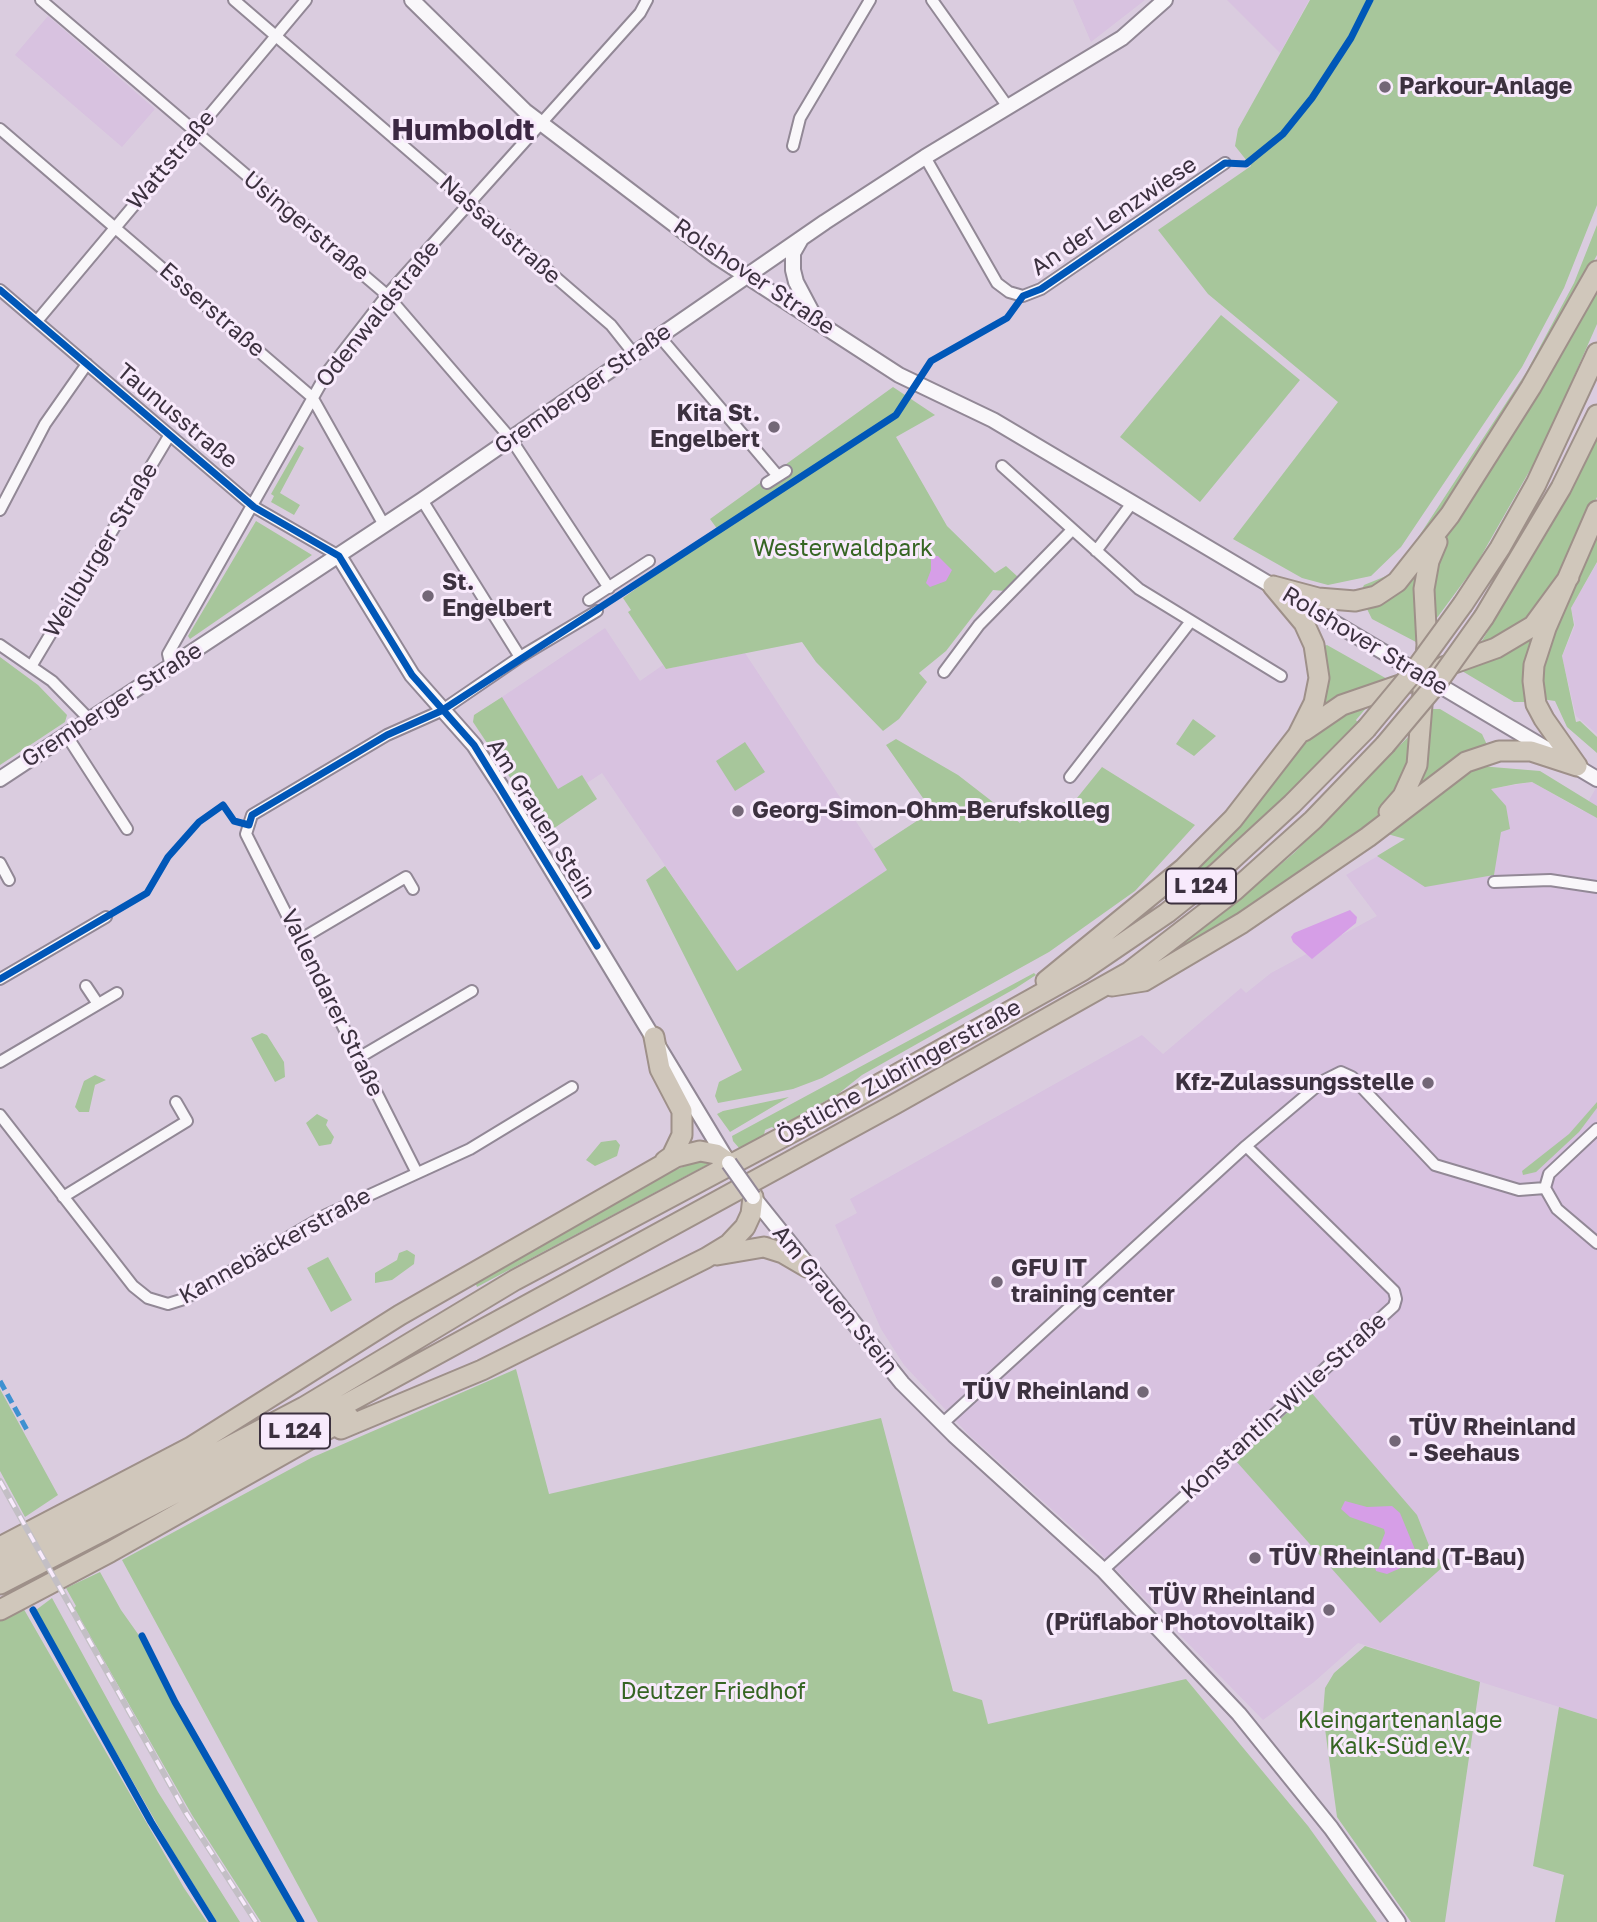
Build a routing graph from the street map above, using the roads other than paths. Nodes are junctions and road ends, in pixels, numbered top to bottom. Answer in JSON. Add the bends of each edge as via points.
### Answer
{"nodes":[{"id":1,"x":41,"y":0,"type":"edge"},
{"id":2,"x":234,"y":0,"type":"edge"},
{"id":3,"x":306,"y":0,"type":"edge"},
{"id":4,"x":412,"y":0,"type":"edge"},
{"id":5,"x":647,"y":0,"type":"edge"},
{"id":6,"x":870,"y":0,"type":"edge"},
{"id":7,"x":932,"y":0,"type":"edge"},
{"id":8,"x":1165,"y":0,"type":"edge"},
{"id":9,"x":276,"y":36,"type":"junction"},
{"id":10,"x":1008,"y":107,"type":"junction"},
{"id":11,"x":540,"y":123,"type":"junction"},
{"id":12,"x":0,"y":129,"type":"edge"},
{"id":13,"x":195,"y":132,"type":"junction"},
{"id":14,"x":793,"y":146,"type":"dead end"},
{"id":15,"x":925,"y":156,"type":"junction"},
{"id":16,"x":1225,"y":163,"type":"dead end"},
{"id":17,"x":469,"y":204,"type":"junction"},
{"id":18,"x":116,"y":226,"type":"junction"},
{"id":19,"x":802,"y":237,"type":"junction"},
{"id":20,"x":1597,"y":271,"type":"edge"},
{"id":21,"x":746,"y":275,"type":"junction"},
{"id":22,"x":0,"y":290,"type":"edge"},
{"id":23,"x":387,"y":295,"type":"junction"},
{"id":24,"x":817,"y":320,"type":"junction"},
{"id":25,"x":37,"y":321,"type":"junction"},
{"id":26,"x":660,"y":337,"type":"junction"},
{"id":27,"x":1597,"y":353,"type":"edge"},
{"id":28,"x":634,"y":354,"type":"junction"},
{"id":29,"x":87,"y":364,"type":"junction"},
{"id":30,"x":312,"y":397,"type":"junction"},
{"id":31,"x":1597,"y":415,"type":"edge"},
{"id":32,"x":169,"y":436,"type":"junction"},
{"id":33,"x":511,"y":439,"type":"junction"},
{"id":34,"x":1002,"y":466,"type":"dead end"},
{"id":35,"x":767,"y":483,"type":"dead end"},
{"id":36,"x":422,"y":500,"type":"junction"},
{"id":37,"x":1132,"y":503,"type":"junction"},
{"id":38,"x":254,"y":507,"type":"junction"},
{"id":39,"x":0,"y":510,"type":"edge"},
{"id":40,"x":1597,"y":511,"type":"edge"},
{"id":41,"x":1450,"y":515,"type":"junction"},
{"id":42,"x":384,"y":525,"type":"junction"},
{"id":43,"x":1071,"y":531,"type":"junction"},
{"id":44,"x":1096,"y":551,"type":"junction"},
{"id":45,"x":339,"y":555,"type":"junction"},
{"id":46,"x":649,"y":561,"type":"dead end"},
{"id":47,"x":1569,"y":577,"type":"junction"},
{"id":48,"x":1273,"y":586,"type":"junction"},
{"id":49,"x":609,"y":587,"type":"junction"},
{"id":50,"x":589,"y":600,"type":"dead end"},
{"id":51,"x":597,"y":611,"type":"dead end"},
{"id":52,"x":1191,"y":621,"type":"junction"},
{"id":53,"x":0,"y":645,"type":"edge"},
{"id":54,"x":520,"y":657,"type":"junction"},
{"id":55,"x":32,"y":664,"type":"junction"},
{"id":56,"x":170,"y":667,"type":"junction"},
{"id":57,"x":944,"y":672,"type":"dead end"},
{"id":58,"x":1281,"y":676,"type":"dead end"},
{"id":59,"x":1423,"y":676,"type":"junction"},
{"id":60,"x":441,"y":711,"type":"junction"},
{"id":61,"x":90,"y":720,"type":"junction"},
{"id":62,"x":1298,"y":735,"type":"junction"},
{"id":63,"x":66,"y":736,"type":"junction"},
{"id":64,"x":1577,"y":766,"type":"junction"},
{"id":65,"x":1070,"y":777,"type":"dead end"},
{"id":66,"x":0,"y":779,"type":"edge"},
{"id":67,"x":1597,"y":779,"type":"edge"},
{"id":68,"x":127,"y":829,"type":"dead end"},
{"id":69,"x":1368,"y":837,"type":"junction"},
{"id":70,"x":0,"y":863,"type":"edge"},
{"id":71,"x":9,"y":880,"type":"dead end"},
{"id":72,"x":1494,"y":882,"type":"dead end"},
{"id":73,"x":1597,"y":887,"type":"edge"},
{"id":74,"x":413,"y":888,"type":"dead end"},
{"id":75,"x":106,"y":917,"type":"dead end"},
{"id":76,"x":301,"y":939,"type":"junction"},
{"id":77,"x":0,"y":979,"type":"edge"},
{"id":78,"x":86,"y":986,"type":"dead end"},
{"id":79,"x":1101,"y":988,"type":"junction"},
{"id":80,"x":472,"y":991,"type":"dead end"},
{"id":81,"x":117,"y":993,"type":"dead end"},
{"id":82,"x":98,"y":1004,"type":"junction"},
{"id":83,"x":1011,"y":1009,"type":"junction"},
{"id":84,"x":653,"y":1037,"type":"junction"},
{"id":85,"x":360,"y":1057,"type":"junction"},
{"id":86,"x":0,"y":1062,"type":"edge"},
{"id":87,"x":572,"y":1087,"type":"dead end"},
{"id":88,"x":176,"y":1102,"type":"dead end"},
{"id":89,"x":0,"y":1115,"type":"edge"},
{"id":90,"x":1597,"y":1129,"type":"edge"},
{"id":91,"x":1246,"y":1146,"type":"junction"},
{"id":92,"x":729,"y":1163,"type":"junction"},
{"id":93,"x":656,"y":1169,"type":"junction"},
{"id":94,"x":417,"y":1173,"type":"junction"},
{"id":95,"x":1545,"y":1188,"type":"junction"},
{"id":96,"x":63,"y":1197,"type":"junction"},
{"id":97,"x":752,"y":1197,"type":"junction"},
{"id":98,"x":1597,"y":1243,"type":"edge"},
{"id":99,"x":706,"y":1258,"type":"junction"},
{"id":100,"x":807,"y":1267,"type":"junction"},
{"id":101,"x":586,"y":1272,"type":"junction"},
{"id":102,"x":515,"y":1280,"type":"junction"},
{"id":103,"x":942,"y":1424,"type":"junction"},
{"id":104,"x":188,"y":1449,"type":"junction"},
{"id":105,"x":276,"y":1459,"type":"junction"},
{"id":106,"x":0,"y":1546,"type":"edge"},
{"id":107,"x":0,"y":1567,"type":"edge"},
{"id":108,"x":1103,"y":1570,"type":"junction"},
{"id":109,"x":0,"y":1584,"type":"edge"},
{"id":110,"x":0,"y":1610,"type":"edge"},
{"id":111,"x":1398,"y":1922,"type":"edge"}],
"edges":[{"from":1,"to":13,"type":"street","name":"Usingerstraße"},
{"from":2,"to":9,"type":"street","name":"Nassaustraße"},
{"from":3,"to":9,"type":"street","name":"Wattstraße"},
{"from":4,"to":11,"type":"street","name":"Rolshover Straße"},
{"from":5,"to":11,"type":"street","name":"Odenwaldstraße"},
{"from":6,"to":14,"type":"street","via":[[800,118]]},
{"from":7,"to":10,"type":"street"},
{"from":8,"to":10,"type":"street","name":"Gremberger Straße","via":[[1122,38]]},
{"from":9,"to":13,"type":"street","name":"Wattstraße"},
{"from":9,"to":17,"type":"street","name":"Nassaustraße"},
{"from":10,"to":15,"type":"street","name":"Gremberger Straße"},
{"from":11,"to":17,"type":"street","name":"Odenwaldstraße"},
{"from":11,"to":21,"type":"street","name":"Rolshover Straße"},
{"from":12,"to":18,"type":"street","name":"Esserstraße"},
{"from":13,"to":18,"type":"street","name":"Wattstraße"},
{"from":13,"to":23,"type":"street","name":"Usingerstraße"},
{"from":15,"to":16,"type":"street","name":"An der Lenzwiese","via":[[997,283],[1023,296],[1041,289]]},
{"from":15,"to":19,"type":"street","name":"Gremberger Straße"},
{"from":17,"to":23,"type":"street","name":"Odenwaldstraße"},
{"from":17,"to":28,"type":"street","name":"Nassaustraße","via":[[611,325]]},
{"from":18,"to":25,"type":"street","name":"Wattstraße"},
{"from":18,"to":30,"type":"street","name":"Esserstraße"},
{"from":19,"to":21,"type":"street","name":"Gremberger Straße"},
{"from":19,"to":24,"type":"street","via":[[793,253],[793,270]]},
{"from":20,"to":41,"type":"highway"},
{"from":21,"to":24,"type":"street","name":"Rolshover Straße"},
{"from":21,"to":26,"type":"street","name":"Gremberger Straße"},
{"from":22,"to":25,"type":"street","name":"Taunusstraße"},
{"from":23,"to":30,"type":"street","name":"Odenwaldstraße"},
{"from":23,"to":33,"type":"street","name":"Usingerstraße"},
{"from":24,"to":37,"type":"street","name":"Rolshover Straße","via":[[899,375],[974,410]]},
{"from":25,"to":29,"type":"street","name":"Taunusstraße"},
{"from":26,"to":28,"type":"street","name":"Gremberger Straße"},
{"from":26,"to":35,"type":"street","via":[[782,473]]},
{"from":27,"to":83,"type":"highway","name":"Östliche Zubringerstraße","number":"L 124","bridge":true,"via":[[1536,484],[1500,548],[1415,670],[1366,729],[1292,804],[1167,913],[1082,971]]},
{"from":28,"to":33,"type":"street","name":"Gremberger Straße"},
{"from":29,"to":32,"type":"street","name":"Taunusstraße"},
{"from":29,"to":39,"type":"street","via":[[45,424]]},
{"from":30,"to":38,"type":"street","name":"Odenwaldstraße"},
{"from":30,"to":42,"type":"street","name":"Esserstraße"},
{"from":31,"to":79,"type":"highway","name":"Östliche Zubringerstraße","number":"L 124","bridge":true,"via":[[1561,488],[1484,617],[1385,745],[1313,820],[1234,891],[1129,972]]},
{"from":32,"to":38,"type":"street","name":"Taunusstraße"},
{"from":32,"to":55,"type":"street","name":"Weilburger Straße"},
{"from":33,"to":36,"type":"street","name":"Gremberger Straße"},
{"from":33,"to":49,"type":"street","name":"Usingerstraße"},
{"from":34,"to":43,"type":"street"},
{"from":36,"to":42,"type":"street","name":"Gremberger Straße"},
{"from":36,"to":54,"type":"street"},
{"from":37,"to":44,"type":"street"},
{"from":37,"to":48,"type":"street","name":"Rolshover Straße"},
{"from":38,"to":45,"type":"street","name":"Taunusstraße"},
{"from":38,"to":56,"type":"street","name":"Odenwaldstraße","via":[[168,654]]},
{"from":40,"to":47,"type":"highway"},
{"from":41,"to":48,"type":"highway","via":[[1397,582],[1376,596],[1355,601],[1318,598]]},
{"from":41,"to":59,"type":"highway","via":[[1429,561],[1424,589],[1427,645]]},
{"from":42,"to":45,"type":"street","name":"Gremberger Straße"},
{"from":43,"to":44,"type":"street"},
{"from":43,"to":57,"type":"street","via":[[979,625]]},
{"from":44,"to":52,"type":"street","via":[[1139,589]]},
{"from":45,"to":56,"type":"street","name":"Gremberger Straße"},
{"from":45,"to":60,"type":"street","name":"Am Grauen Stein","via":[[412,675]]},
{"from":46,"to":49,"type":"street"},
{"from":47,"to":59,"type":"highway","via":[[1533,626],[1496,648]]},
{"from":47,"to":64,"type":"highway","via":[[1540,646],[1533,681],[1536,704]]},
{"from":48,"to":59,"type":"street","name":"Rolshover Straße"},
{"from":48,"to":62,"type":"highway","via":[[1304,623],[1314,645],[1319,678],[1314,703]]},
{"from":49,"to":50,"type":"street"},
{"from":51,"to":54,"type":"street"},
{"from":52,"to":58,"type":"street"},
{"from":52,"to":65,"type":"street"},
{"from":53,"to":55,"type":"street"},
{"from":54,"to":60,"type":"street"},
{"from":55,"to":61,"type":"street"},
{"from":56,"to":61,"type":"street","name":"Gremberger Straße"},
{"from":59,"to":62,"type":"highway","via":[[1342,705]]},
{"from":59,"to":64,"type":"street","name":"Rolshover Straße"},
{"from":59,"to":69,"type":"highway","via":[[1417,765],[1403,796]]},
{"from":60,"to":76,"type":"street","name":"Vallendarer Straße","via":[[387,735],[252,814],[246,834]]},
{"from":60,"to":84,"type":"street","name":"Am Grauen Stein","via":[[474,745]]},
{"from":61,"to":63,"type":"street","name":"Gremberger Straße"},
{"from":62,"to":83,"type":"highway","via":[[1233,819],[1184,868]]},
{"from":63,"to":66,"type":"street","name":"Gremberger Straße"},
{"from":63,"to":68,"type":"street"},
{"from":64,"to":67,"type":"street","name":"Rolshover Straße"},
{"from":64,"to":69,"type":"highway","via":[[1531,751],[1499,751],[1478,757]]},
{"from":69,"to":79,"type":"highway","via":[[1242,923],[1144,981]]},
{"from":70,"to":71,"type":"street"},
{"from":72,"to":73,"type":"street","via":[[1550,880]]},
{"from":74,"to":76,"type":"street","via":[[405,877]]},
{"from":75,"to":77,"type":"street"},
{"from":76,"to":85,"type":"street","name":"Vallendarer Straße"},
{"from":78,"to":82,"type":"street"},
{"from":79,"to":101,"type":"highway","name":"Östliche Zubringerstraße","number":"L 124"},
{"from":80,"to":85,"type":"street"},
{"from":81,"to":82,"type":"street"},
{"from":82,"to":86,"type":"street"},
{"from":83,"to":102,"type":"highway","name":"Östliche Zubringerstraße","number":"L 124"},
{"from":84,"to":92,"type":"street","name":"Am Grauen Stein"},
{"from":84,"to":93,"type":"highway","via":[[660,1069],[682,1111],[677,1148]]},
{"from":85,"to":94,"type":"street","name":"Vallendarer Straße"},
{"from":87,"to":94,"type":"street","name":"Kannebäckerstraße","via":[[470,1149]]},
{"from":88,"to":96,"type":"street","via":[[187,1121]]},
{"from":89,"to":96,"type":"street","name":"Kannebäckerstraße"},
{"from":90,"to":95,"type":"street","via":[[1549,1174]]},
{"from":91,"to":95,"type":"street","via":[[1323,1081],[1341,1072],[1352,1077],[1435,1165],[1519,1190]]},
{"from":91,"to":103,"type":"street"},
{"from":91,"to":108,"type":"street","name":"Konstantin-Wille-Straße","via":[[1394,1292],[1394,1306]]},
{"from":92,"to":93,"type":"highway","via":[[716,1154],[687,1152]]},
{"from":92,"to":97,"type":"street","name":"Am Grauen Stein","bridge":true},
{"from":93,"to":104,"type":"highway","via":[[400,1315]]},
{"from":94,"to":96,"type":"street","name":"Kannebäckerstraße","via":[[326,1215],[168,1304],[148,1298],[133,1286]]},
{"from":95,"to":98,"type":"street","via":[[1557,1209]]},
{"from":97,"to":99,"type":"highway","via":[[745,1227]]},
{"from":97,"to":100,"type":"street","name":"Am Grauen Stein"},
{"from":99,"to":100,"type":"highway","via":[[764,1247]]},
{"from":99,"to":105,"type":"highway","via":[[482,1370]]},
{"from":100,"to":103,"type":"street","name":"Am Grauen Stein"},
{"from":101,"to":105,"type":"highway","via":[[528,1313]]},
{"from":101,"to":109,"type":"highway","name":"Östliche Zubringerstraße","number":"L 124","via":[[313,1422]]},
{"from":102,"to":104,"type":"highway","number":"L 124"},
{"from":102,"to":107,"type":"highway","name":"Östliche Zubringerstraße","number":"L 124","via":[[304,1407]]},
{"from":103,"to":108,"type":"street","name":"Am Grauen Stein"},
{"from":104,"to":106,"type":"highway"},
{"from":105,"to":110,"type":"highway"},
{"from":108,"to":111,"type":"street","name":"Am Grauen Stein","via":[[1251,1727]]}]}
